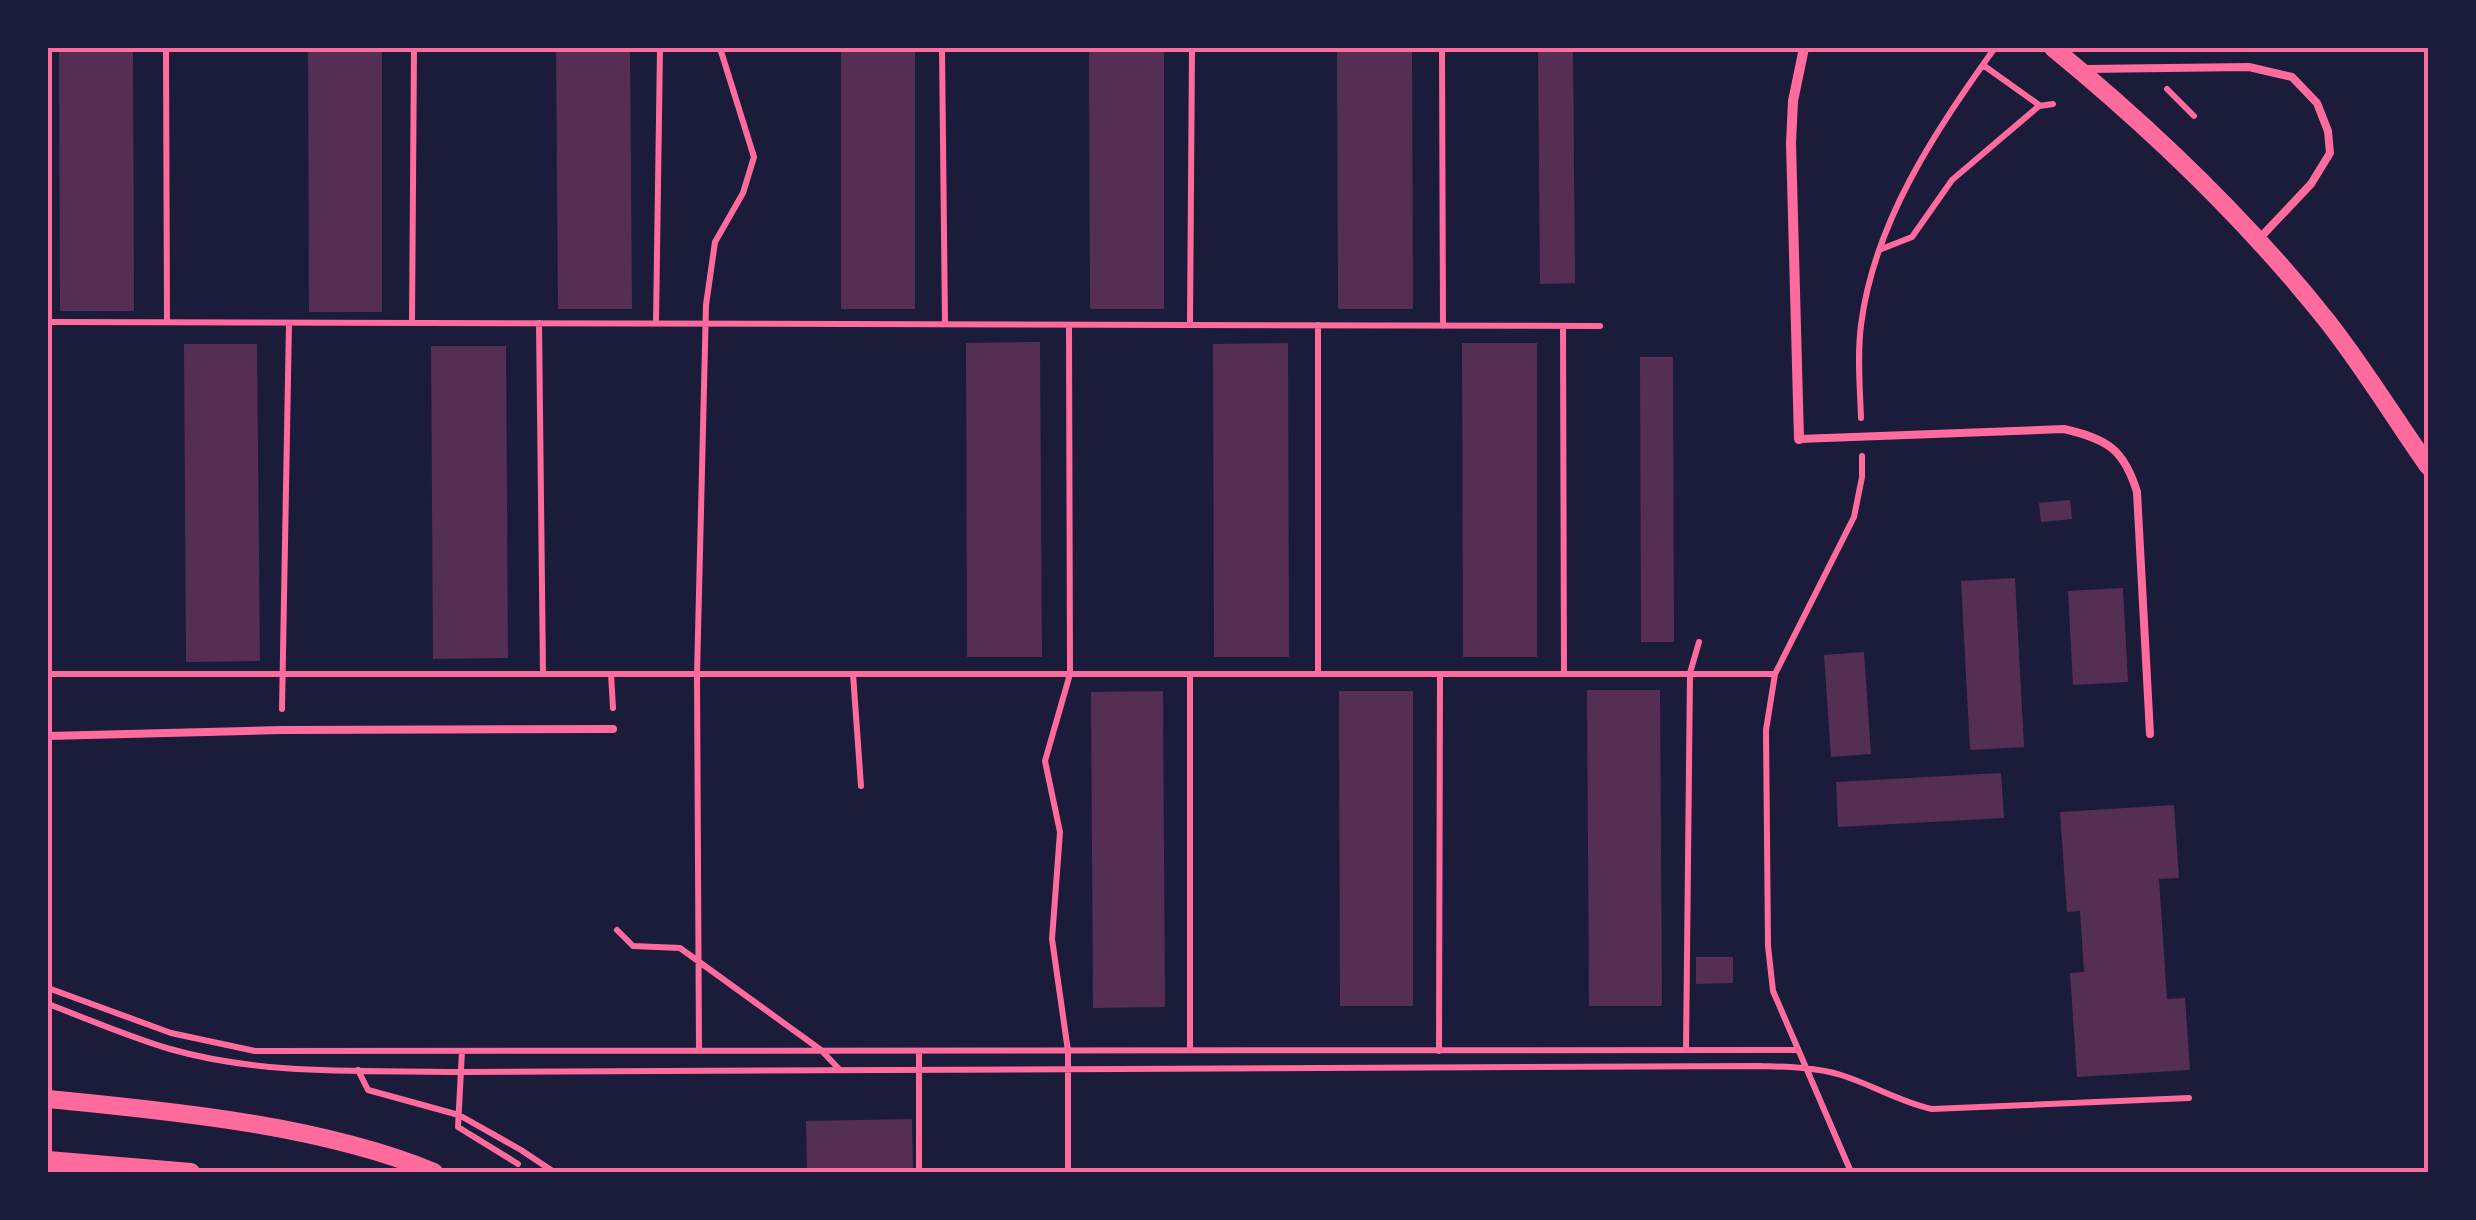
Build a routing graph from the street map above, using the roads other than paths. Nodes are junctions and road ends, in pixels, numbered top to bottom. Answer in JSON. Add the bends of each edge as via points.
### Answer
{"nodes":[{"id":1,"x":1804,"y":48,"type":"edge"},
{"id":2,"x":2053,"y":48,"type":"edge"},
{"id":3,"x":2079,"y":69,"type":"junction"},
{"id":4,"x":2258,"y":240,"type":"junction"},
{"id":5,"x":1799,"y":439,"type":"joint"},
{"id":6,"x":2428,"y":466,"type":"edge"},
{"id":7,"x":613,"y":728,"type":"road end"},
{"id":8,"x":2150,"y":734,"type":"dead end"},
{"id":9,"x":48,"y":736,"type":"edge"},
{"id":10,"x":48,"y":1099,"type":"edge"},
{"id":11,"x":48,"y":1160,"type":"edge"},
{"id":12,"x":191,"y":1172,"type":"edge"},
{"id":13,"x":434,"y":1172,"type":"edge"}],
"edges":[{"from":1,"to":5,"type":"street","via":[[1791,143]]},
{"from":2,"to":3,"type":"street"},
{"from":3,"to":4,"type":"street"},
{"from":3,"to":4,"type":"lane","via":[[2248,67],[2292,77],[2318,103],[2330,154]]},
{"from":4,"to":6,"type":"street","via":[[2329,324]]},
{"from":5,"to":8,"type":"lane","via":[[2064,428],[2114,449],[2130,468],[2137,492]]},
{"from":7,"to":9,"type":"lane"},
{"from":10,"to":13,"type":"street","via":[[323,1138]]},
{"from":11,"to":12,"type":"street"}]}
